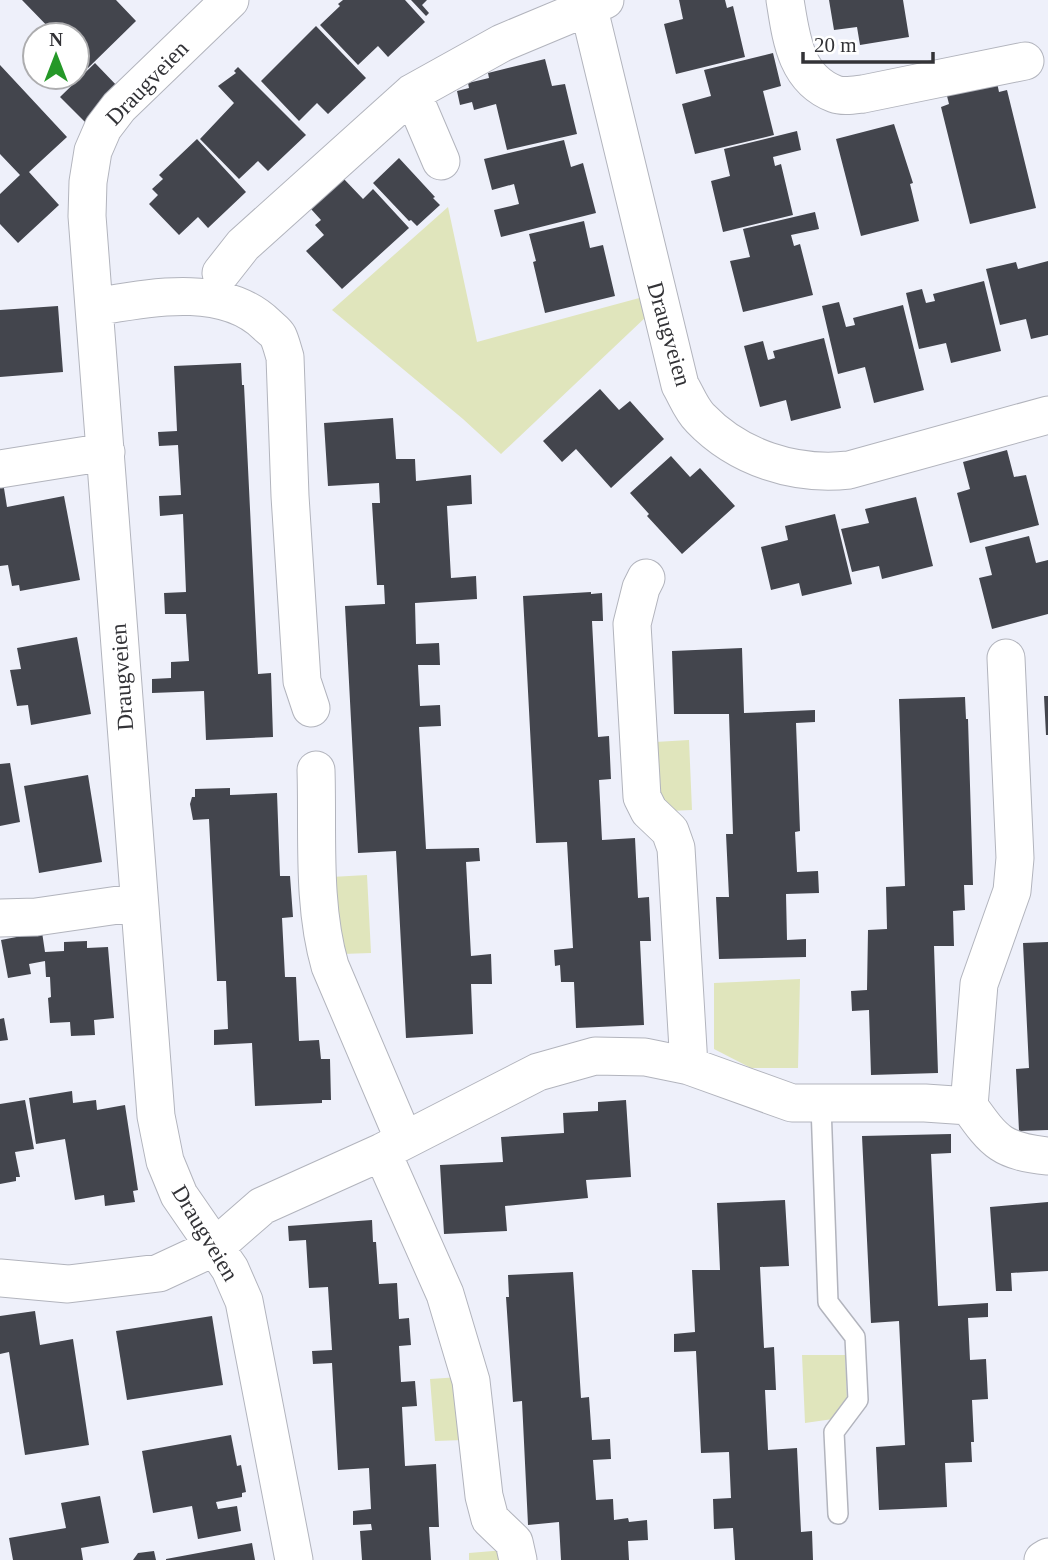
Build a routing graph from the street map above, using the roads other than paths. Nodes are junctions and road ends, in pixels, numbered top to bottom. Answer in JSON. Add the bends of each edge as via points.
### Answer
{"nodes":[{"id":1,"x":230,"y":0,"type":"edge"},
{"id":2,"x":785,"y":0,"type":"edge"},
{"id":3,"x":597,"y":4,"type":"edge"},
{"id":4,"x":1025,"y":61,"type":"dead end"},
{"id":5,"x":412,"y":93,"type":"junction"},
{"id":6,"x":441,"y":161,"type":"dead end"},
{"id":7,"x":221,"y":273,"type":"dead end"},
{"id":8,"x":94,"y":307,"type":"junction"},
{"id":9,"x":1048,"y":415,"type":"edge"},
{"id":10,"x":106,"y":452,"type":"junction"},
{"id":11,"x":0,"y":469,"type":"edge"},
{"id":12,"x":646,"y":578,"type":"dead end"},
{"id":13,"x":1006,"y":658,"type":"dead end"},
{"id":14,"x":311,"y":708,"type":"dead end"},
{"id":15,"x":316,"y":770,"type":"dead end"},
{"id":16,"x":139,"y":902,"type":"junction"},
{"id":17,"x":0,"y":918,"type":"edge"},
{"id":18,"x":689,"y":1066,"type":"junction"},
{"id":19,"x":821,"y":1105,"type":"junction"},
{"id":20,"x":969,"y":1106,"type":"junction"},
{"id":21,"x":393,"y":1146,"type":"junction"},
{"id":22,"x":1048,"y":1157,"type":"edge"},
{"id":23,"x":215,"y":1247,"type":"junction"},
{"id":24,"x":0,"y":1278,"type":"edge"},
{"id":25,"x":838,"y":1514,"type":"dead end"},
{"id":26,"x":1048,"y":1557,"type":"edge"},
{"id":27,"x":294,"y":1560,"type":"edge"},
{"id":28,"x":518,"y":1560,"type":"edge"},
{"id":29,"x":1043,"y":1560,"type":"edge"}],
"edges":[{"from":1,"to":8,"type":"street","name":"Draugveien","via":[[103,128],[88,182]]},
{"from":2,"to":4,"type":"street","via":[[802,69],[837,95],[863,94]]},
{"from":3,"to":5,"type":"street","name":"Draugveien","via":[[502,43]]},
{"from":3,"to":9,"type":"street","name":"Draugveien","via":[[680,384],[698,416],[727,441],[756,457],[803,471],[825,472],[849,470]]},
{"from":5,"to":6,"type":"street"},
{"from":5,"to":7,"type":"street","name":"Draugveien","via":[[243,245]]},
{"from":8,"to":10,"type":"street","name":"Draugveien"},
{"from":8,"to":14,"type":"street","via":[[151,298],[232,302],[254,313],[278,336],[285,357],[302,681]]},
{"from":10,"to":11,"type":"street"},
{"from":10,"to":16,"type":"street","name":"Draugveien"},
{"from":12,"to":18,"type":"street","via":[[632,624],[642,797],[670,831],[676,848]]},
{"from":13,"to":20,"type":"street","via":[[1015,858],[1012,891],[979,984]]},
{"from":15,"to":21,"type":"street","via":[[323,942]]},
{"from":16,"to":17,"type":"street","via":[[36,918]]},
{"from":16,"to":23,"type":"street","name":"Draugveien","via":[[156,1115],[165,1161],[179,1195]]},
{"from":18,"to":19,"type":"street","via":[[792,1103]]},
{"from":18,"to":21,"type":"street","via":[[645,1057],[595,1056],[538,1072]]},
{"from":19,"to":20,"type":"street","via":[[925,1102]]},
{"from":19,"to":25,"type":"lane","via":[[828,1302],[855,1337],[856,1349],[858,1400],[834,1432]]},
{"from":20,"to":22,"type":"street","via":[[988,1133],[1015,1152]]},
{"from":21,"to":23,"type":"street","via":[[262,1206]]},
{"from":21,"to":28,"type":"street","via":[[471,1381],[490,1519],[514,1542]]},
{"from":23,"to":24,"type":"street","via":[[159,1273],[68,1284]]},
{"from":23,"to":27,"type":"street","name":"Draugveien","via":[[244,1301]]},
{"from":26,"to":29,"type":"street"}]}
